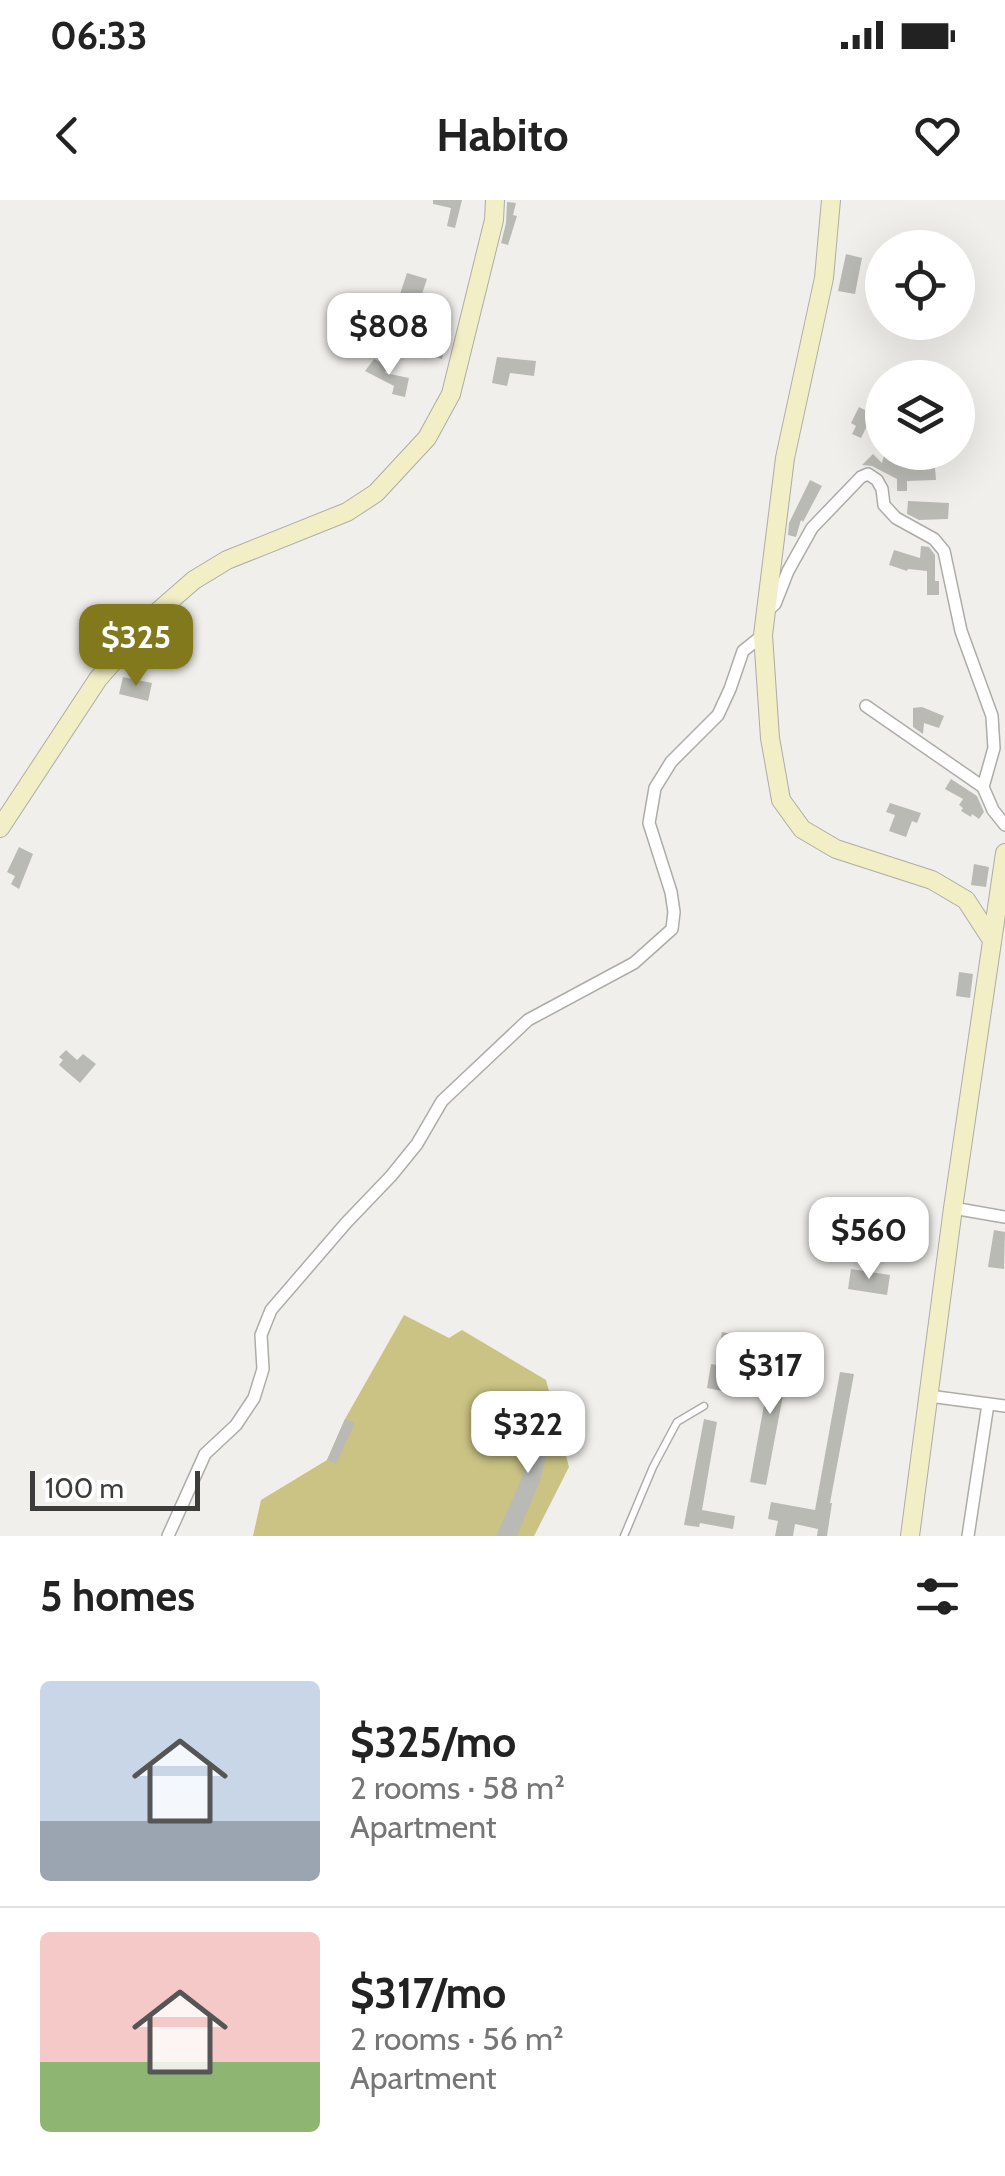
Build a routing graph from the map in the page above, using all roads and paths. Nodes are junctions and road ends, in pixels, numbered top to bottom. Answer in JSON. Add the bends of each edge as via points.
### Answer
{"nodes":[{"id":1,"x":495,"y":200,"type":"edge"},
{"id":2,"x":831,"y":200,"type":"edge"},
{"id":3,"x":765,"y":613,"type":"junction"},
{"id":4,"x":763,"y":635,"type":"junction"},
{"id":5,"x":866,"y":706,"type":"dead end"},
{"id":6,"x":983,"y":788,"type":"junction"},
{"id":7,"x":1005,"y":825,"type":"edge"},
{"id":8,"x":0,"y":828,"type":"edge"},
{"id":9,"x":1005,"y":853,"type":"edge"},
{"id":10,"x":999,"y":941,"type":"edge"},
{"id":11,"x":953,"y":1208,"type":"junction"},
{"id":12,"x":1005,"y":1217,"type":"edge"},
{"id":13,"x":929,"y":1396,"type":"junction"},
{"id":14,"x":988,"y":1404,"type":"junction"},
{"id":15,"x":704,"y":1406,"type":"dead end"},
{"id":16,"x":1005,"y":1406,"type":"edge"},
{"id":17,"x":168,"y":1536,"type":"edge"},
{"id":18,"x":624,"y":1536,"type":"edge"},
{"id":19,"x":910,"y":1536,"type":"edge"},
{"id":20,"x":968,"y":1536,"type":"edge"}],
"edges":[{"from":1,"to":8,"type":"street","via":[[452,394],[427,438],[376,493],[348,512],[227,560],[155,614],[98,679]]},
{"from":2,"to":3,"type":"street","via":[[824,278],[786,458]]},
{"from":3,"to":4,"type":"street"},
{"from":3,"to":6,"type":"street","via":[[812,528],[861,476],[877,480],[884,506],[944,551],[961,631],[992,716],[994,748]]},
{"from":4,"to":10,"type":"street","via":[[781,800],[802,828],[836,849],[932,880],[966,900]]},
{"from":4,"to":17,"type":"street","via":[[744,651],[718,715],[654,788],[649,823],[670,892],[672,929],[634,963],[528,1020],[442,1102],[391,1176],[271,1310],[261,1334],[263,1369],[254,1398],[205,1454]]},
{"from":5,"to":6,"type":"street"},
{"from":6,"to":7,"type":"street"},
{"from":9,"to":10,"type":"street"},
{"from":10,"to":11,"type":"street"},
{"from":11,"to":12,"type":"street"},
{"from":11,"to":13,"type":"street"},
{"from":13,"to":14,"type":"street"},
{"from":13,"to":19,"type":"street"},
{"from":14,"to":16,"type":"street"},
{"from":14,"to":20,"type":"street"},
{"from":15,"to":18,"type":"lane","via":[[677,1422]]}]}
